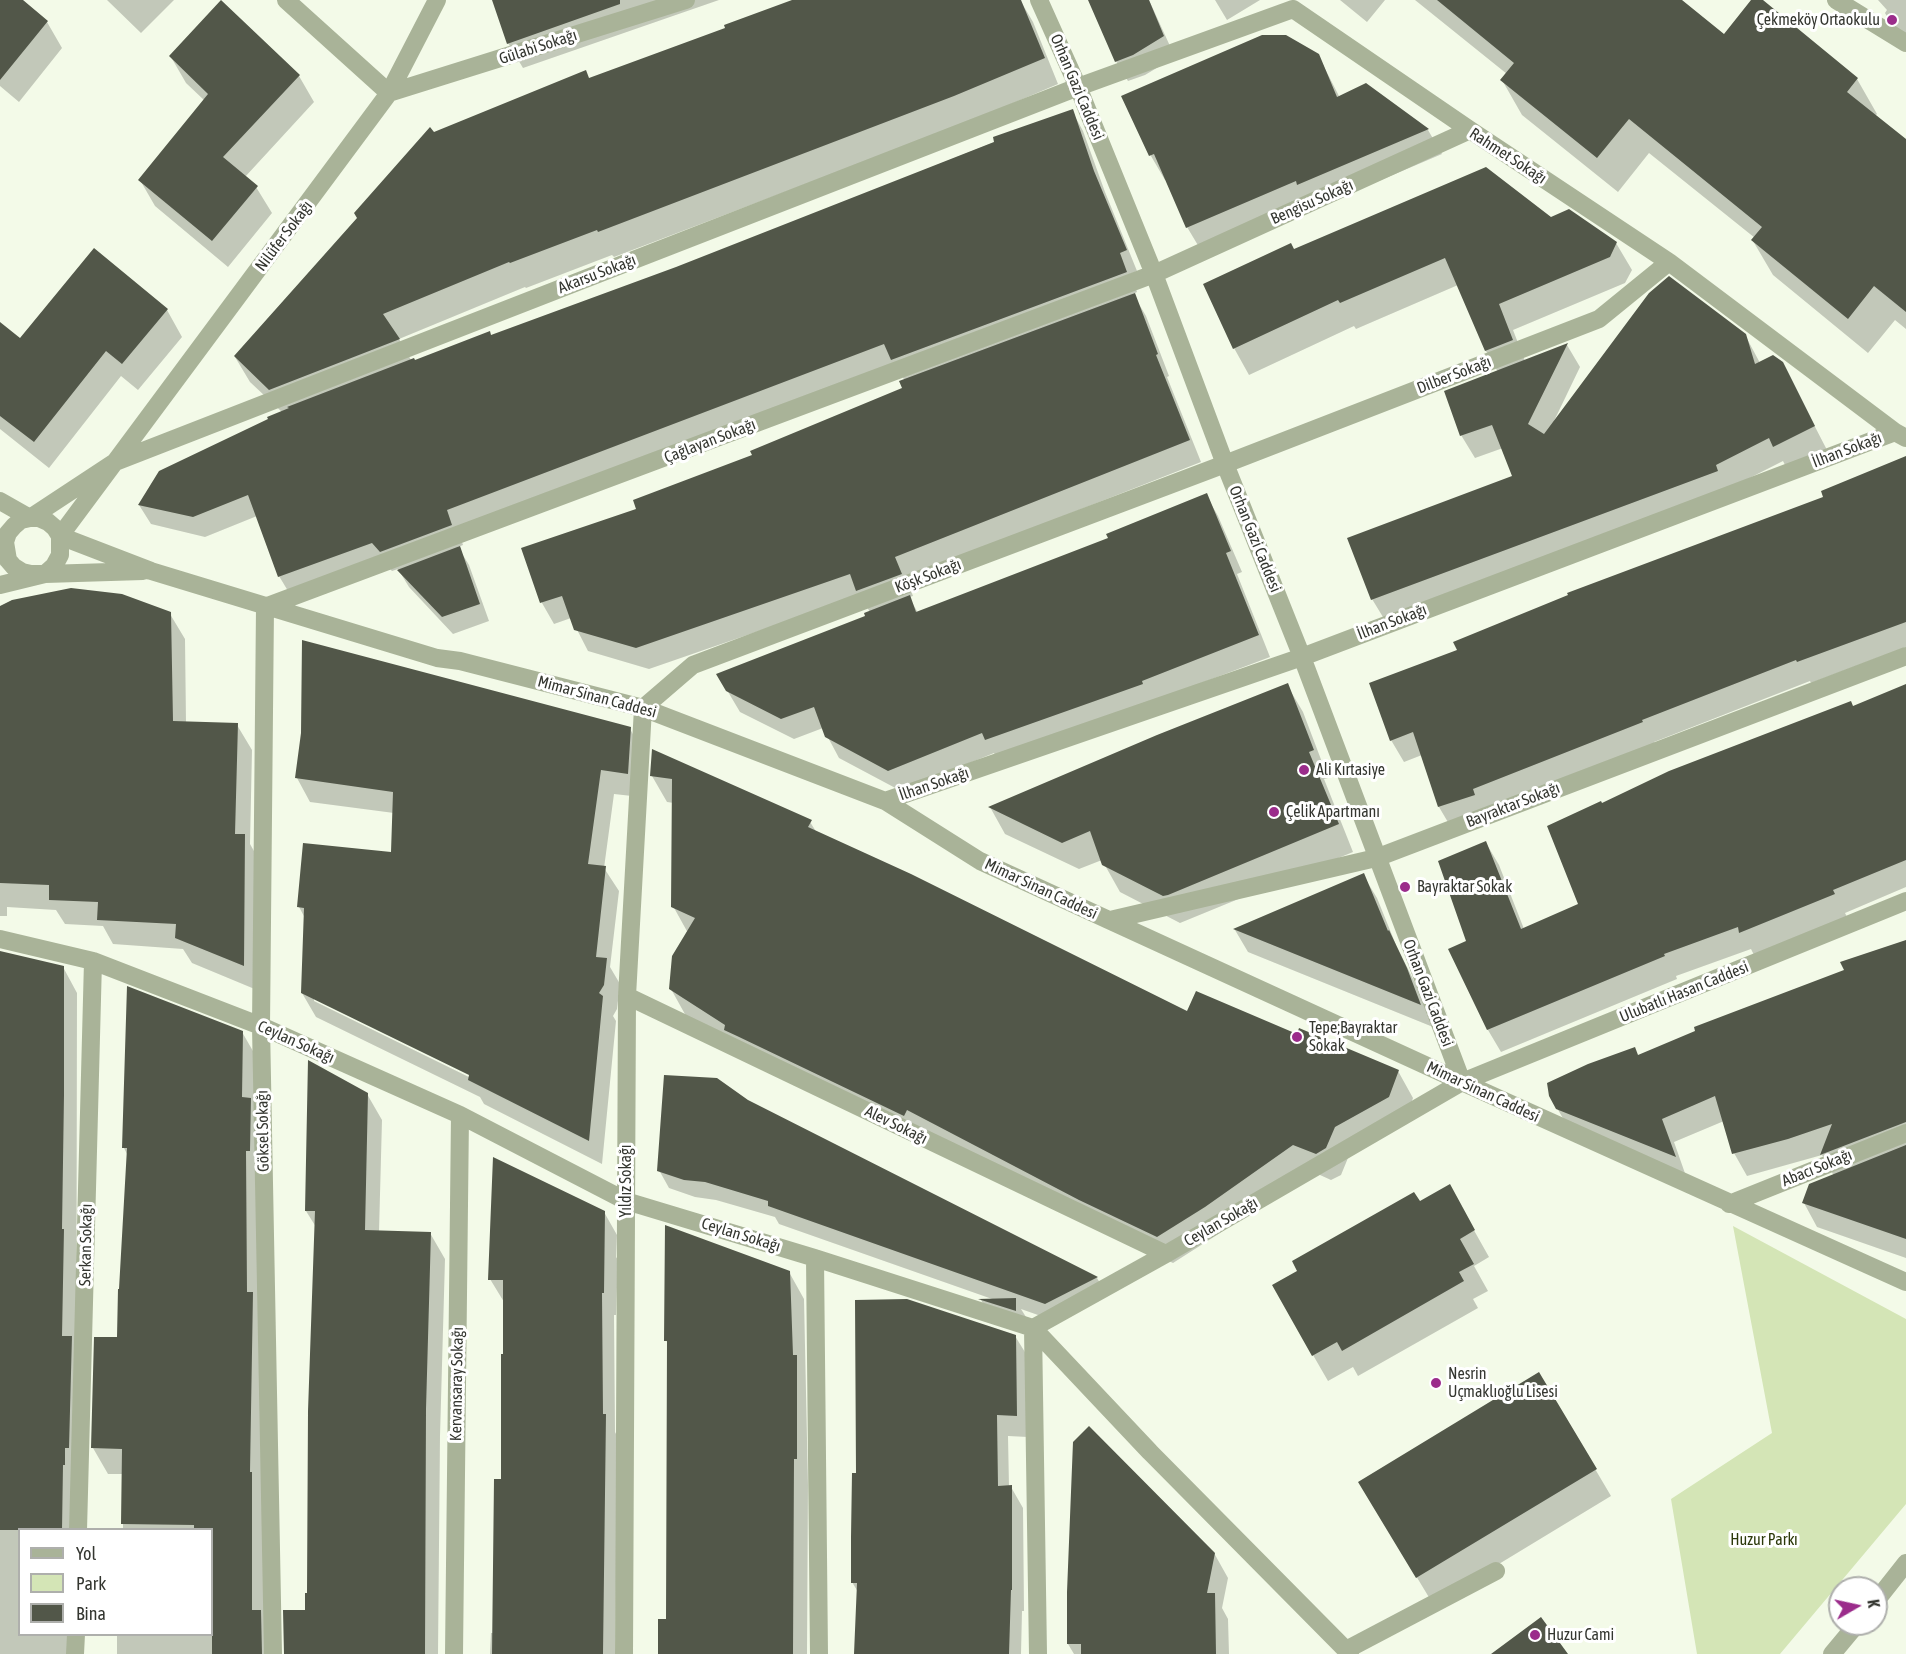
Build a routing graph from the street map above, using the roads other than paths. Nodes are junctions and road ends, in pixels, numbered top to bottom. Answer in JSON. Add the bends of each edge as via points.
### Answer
{"nodes":[{"id":1,"x":286,"y":0,"type":"edge"},
{"id":2,"x":437,"y":0,"type":"edge"},
{"id":3,"x":686,"y":0,"type":"edge"},
{"id":4,"x":1039,"y":0,"type":"edge"},
{"id":5,"x":1836,"y":0,"type":"edge"},
{"id":6,"x":1906,"y":43,"type":"edge"},
{"id":7,"x":1078,"y":87,"type":"junction"},
{"id":8,"x":389,"y":93,"type":"junction"},
{"id":9,"x":1470,"y":130,"type":"junction"},
{"id":10,"x":1669,"y":262,"type":"junction"},
{"id":11,"x":1155,"y":274,"type":"junction"},
{"id":12,"x":1901,"y":435,"type":"edge"},
{"id":13,"x":115,"y":462,"type":"junction"},
{"id":14,"x":1225,"y":464,"type":"junction"},
{"id":15,"x":0,"y":501,"type":"edge"},
{"id":16,"x":30,"y":518,"type":"junction"},
{"id":17,"x":60,"y":536,"type":"junction"},
{"id":18,"x":2,"y":541,"type":"edge"},
{"id":19,"x":151,"y":571,"type":"junction"},
{"id":20,"x":45,"y":574,"type":"junction"},
{"id":21,"x":0,"y":585,"type":"edge"},
{"id":22,"x":265,"y":607,"type":"junction"},
{"id":23,"x":1906,"y":656,"type":"edge"},
{"id":24,"x":1302,"y":657,"type":"junction"},
{"id":25,"x":643,"y":708,"type":"junction"},
{"id":26,"x":885,"y":801,"type":"junction"},
{"id":27,"x":1376,"y":858,"type":"junction"},
{"id":28,"x":1906,"y":901,"type":"edge"},
{"id":29,"x":1110,"y":920,"type":"junction"},
{"id":30,"x":0,"y":939,"type":"edge"},
{"id":31,"x":93,"y":961,"type":"junction"},
{"id":32,"x":627,"y":996,"type":"junction"},
{"id":33,"x":261,"y":1026,"type":"junction"},
{"id":34,"x":1462,"y":1082,"type":"junction"},
{"id":35,"x":460,"y":1115,"type":"junction"},
{"id":36,"x":1906,"y":1133,"type":"edge"},
{"id":37,"x":626,"y":1201,"type":"junction"},
{"id":38,"x":1729,"y":1204,"type":"junction"},
{"id":39,"x":1166,"y":1254,"type":"junction"},
{"id":40,"x":815,"y":1258,"type":"junction"},
{"id":41,"x":1906,"y":1282,"type":"edge"},
{"id":42,"x":1033,"y":1328,"type":"junction"},
{"id":43,"x":78,"y":1528,"type":"edge"},
{"id":44,"x":1496,"y":1571,"type":"dead end"},
{"id":45,"x":1904,"y":1573,"type":"edge"},
{"id":46,"x":1888,"y":1589,"type":"edge"},
{"id":47,"x":76,"y":1636,"type":"edge"},
{"id":48,"x":1847,"y":1636,"type":"edge"},
{"id":49,"x":1348,"y":1652,"type":"edge"},
{"id":50,"x":75,"y":1654,"type":"edge"},
{"id":51,"x":273,"y":1654,"type":"edge"},
{"id":52,"x":454,"y":1654,"type":"edge"},
{"id":53,"x":624,"y":1654,"type":"edge"},
{"id":54,"x":819,"y":1654,"type":"edge"},
{"id":55,"x":1038,"y":1654,"type":"edge"},
{"id":56,"x":1832,"y":1654,"type":"edge"}],
"edges":[{"from":1,"to":8,"type":"street"},
{"from":2,"to":8,"type":"street","name":"Nilüfer Sokağı"},
{"from":3,"to":8,"type":"street","name":"Gülabi Sokağı"},
{"from":4,"to":7,"type":"street","name":"Orhan Gazi Caddesi"},
{"from":5,"to":6,"type":"street"},
{"from":7,"to":9,"type":"street","name":"Rahmet Sokağı","via":[[1293,9]]},
{"from":7,"to":11,"type":"street","name":"Orhan Gazi Caddesi"},
{"from":7,"to":13,"type":"street","name":"Akarsu Sokağı"},
{"from":8,"to":13,"type":"street","name":"Nilüfer Sokağı"},
{"from":9,"to":10,"type":"street","name":"Rahmet Sokağı"},
{"from":9,"to":11,"type":"street","name":"Bengisu Sokağı"},
{"from":10,"to":12,"type":"street","name":"Rahmet Sokağı"},
{"from":10,"to":14,"type":"street","name":"Dilber Sokağı","via":[[1599,319]]},
{"from":11,"to":14,"type":"street","name":"Orhan Gazi Caddesi"},
{"from":11,"to":22,"type":"street","name":"Çağlayan Sokağı"},
{"from":12,"to":24,"type":"street","name":"İlhan Sokağı"},
{"from":13,"to":16,"type":"street","name":"Nilüfer Sokağı"},
{"from":13,"to":17,"type":"street","name":"Nilüfer Sokağı"},
{"from":14,"to":24,"type":"street","name":"Orhan Gazi Caddesi"},
{"from":14,"to":25,"type":"street","name":"Köşk Sokağı","via":[[693,665]]},
{"from":15,"to":16,"type":"street"},
{"from":16,"to":17,"type":"street","via":[[48,522]]},
{"from":16,"to":18,"type":"street","via":[[21,520]]},
{"from":17,"to":19,"type":"street"},
{"from":17,"to":20,"type":"street","via":[[60,555]]},
{"from":18,"to":20,"type":"street","via":[[14,567],[22,572]]},
{"from":19,"to":20,"type":"street"},
{"from":19,"to":22,"type":"street","name":"Mimar Sinan Caddesi"},
{"from":20,"to":21,"type":"street"},
{"from":22,"to":25,"type":"street","name":"Mimar Sinan Caddesi","via":[[437,658]]},
{"from":22,"to":33,"type":"street","name":"Göksel Sokağı"},
{"from":23,"to":27,"type":"street","name":"Bayraktar Sokağı"},
{"from":24,"to":26,"type":"street","name":"İlhan Sokağı"},
{"from":24,"to":27,"type":"street","name":"Orhan Gazi Caddesi"},
{"from":25,"to":26,"type":"street","name":"Mimar Sinan Caddesi"},
{"from":25,"to":32,"type":"street","name":"Yıldız Sokağı"},
{"from":26,"to":29,"type":"street","name":"Mimar Sinan Caddesi","via":[[980,861]]},
{"from":27,"to":29,"type":"street","name":"Bayraktar Sokağı"},
{"from":27,"to":34,"type":"street","name":"Orhan Gazi Caddesi"},
{"from":28,"to":34,"type":"street","name":"Ulubatlı Hasan Caddesi"},
{"from":29,"to":34,"type":"street","name":"Mimar Sinan Caddesi"},
{"from":30,"to":31,"type":"street","name":"Ceylan Sokağı"},
{"from":31,"to":33,"type":"street","name":"Ceylan Sokağı"},
{"from":31,"to":43,"type":"street","name":"Serkan Sokağı"},
{"from":32,"to":37,"type":"street","name":"Yıldız Sokağı"},
{"from":32,"to":39,"type":"street","name":"Alev Sokağı"},
{"from":33,"to":35,"type":"street","name":"Ceylan Sokağı"},
{"from":33,"to":51,"type":"street","name":"Göksel Sokağı"},
{"from":34,"to":38,"type":"street","name":"Mimar Sinan Caddesi"},
{"from":34,"to":39,"type":"street","name":"Ceylan Sokağı"},
{"from":35,"to":37,"type":"street","name":"Ceylan Sokağı"},
{"from":35,"to":52,"type":"street","name":"Kervansaray Sokağı"},
{"from":36,"to":38,"type":"street","name":"Abacı Sokağı"},
{"from":37,"to":40,"type":"street","name":"Ceylan Sokağı"},
{"from":37,"to":53,"type":"street","name":"Yıldız Sokağı"},
{"from":38,"to":41,"type":"street","name":"Mimar Sinan Caddesi"},
{"from":39,"to":42,"type":"street","name":"Ceylan Sokağı"},
{"from":40,"to":42,"type":"street","name":"Ceylan Sokağı"},
{"from":40,"to":54,"type":"street"},
{"from":42,"to":49,"type":"street"},
{"from":42,"to":55,"type":"street"},
{"from":44,"to":49,"type":"street"},
{"from":45,"to":46,"type":"street"},
{"from":47,"to":50,"type":"street"},
{"from":48,"to":56,"type":"street"}]}
